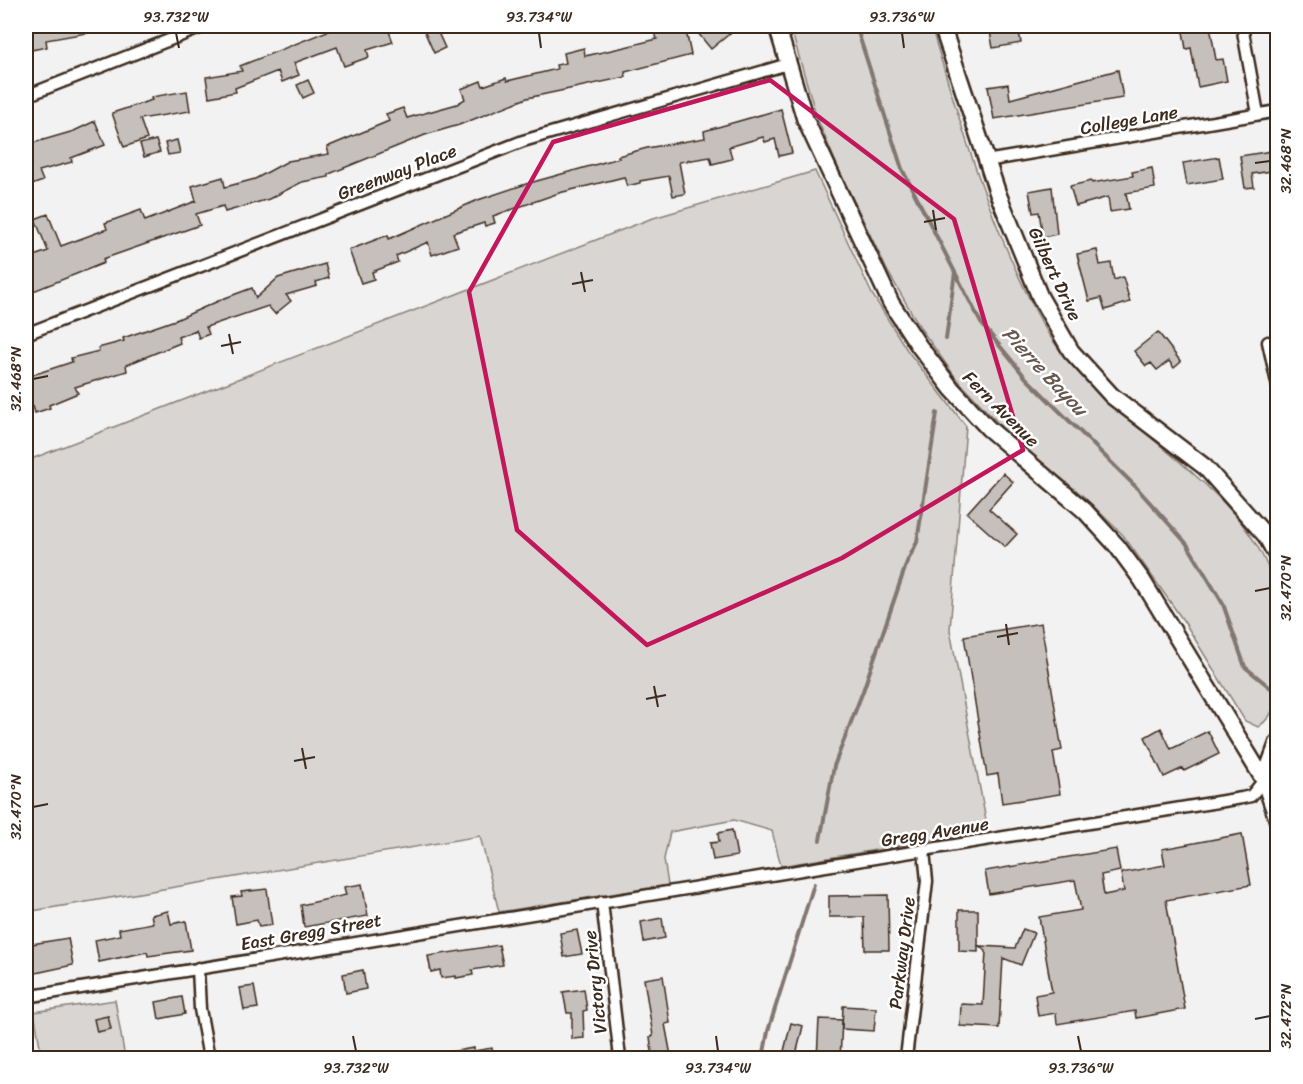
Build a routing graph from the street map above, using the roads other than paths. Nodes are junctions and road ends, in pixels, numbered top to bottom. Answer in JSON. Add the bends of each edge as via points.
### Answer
{"nodes":[{"id":1,"x":205,"y":26,"type":"edge"},
{"id":2,"x":777,"y":26,"type":"edge"},
{"id":3,"x":942,"y":26,"type":"edge"},
{"id":4,"x":1242,"y":26,"type":"edge"},
{"id":5,"x":788,"y":64,"type":"junction"},
{"id":6,"x":26,"y":96,"type":"edge"},
{"id":7,"x":1278,"y":111,"type":"edge"},
{"id":8,"x":1258,"y":114,"type":"junction"},
{"id":9,"x":986,"y":161,"type":"junction"},
{"id":10,"x":26,"y":334,"type":"edge"},
{"id":11,"x":1268,"y":342,"type":"dead end"},
{"id":12,"x":1278,"y":387,"type":"edge"},
{"id":13,"x":1272,"y":539,"type":"edge"},
{"id":14,"x":1278,"y":558,"type":"edge"},
{"id":15,"x":1276,"y":747,"type":"edge"},
{"id":16,"x":1264,"y":780,"type":"junction"},
{"id":17,"x":1278,"y":821,"type":"edge"},
{"id":18,"x":924,"y":851,"type":"junction"},
{"id":19,"x":602,"y":902,"type":"junction"},
{"id":20,"x":198,"y":968,"type":"junction"},
{"id":21,"x":26,"y":997,"type":"edge"},
{"id":22,"x":209,"y":1059,"type":"edge"},
{"id":23,"x":620,"y":1059,"type":"edge"},
{"id":24,"x":906,"y":1059,"type":"edge"}],
"edges":[{"from":1,"to":6,"type":"street"},
{"from":2,"to":5,"type":"street","name":"Fern Avenue"},
{"from":3,"to":9,"type":"street","name":"Gilbert Drive"},
{"from":4,"to":8,"type":"street"},
{"from":5,"to":10,"type":"street","name":"Greenway Place","via":[[523,141]]},
{"from":5,"to":16,"type":"street","name":"Fern Avenue","via":[[820,157],[891,303],[919,346],[988,428],[1077,504],[1117,546],[1142,580]]},
{"from":7,"to":8,"type":"street","name":"College Lane"},
{"from":8,"to":9,"type":"street","name":"College Lane"},
{"from":9,"to":13,"type":"street","name":"Gilbert Drive","via":[[1040,297],[1071,351],[1112,396],[1205,467]]},
{"from":11,"to":12,"type":"street"},
{"from":13,"to":14,"type":"street","name":"Gilbert Drive"},
{"from":15,"to":16,"type":"street"},
{"from":16,"to":17,"type":"street"},
{"from":16,"to":18,"type":"street","name":"Gregg Avenue","via":[[1251,796],[1242,798]]},
{"from":18,"to":19,"type":"street","name":"Gregg Avenue"},
{"from":18,"to":24,"type":"street","name":"Parkway Drive","via":[[927,880]]},
{"from":19,"to":20,"type":"street","name":"East Gregg Street"},
{"from":19,"to":23,"type":"street","name":"Victory Drive"},
{"from":20,"to":21,"type":"street","name":"East Gregg Street"},
{"from":20,"to":22,"type":"street"}]}
